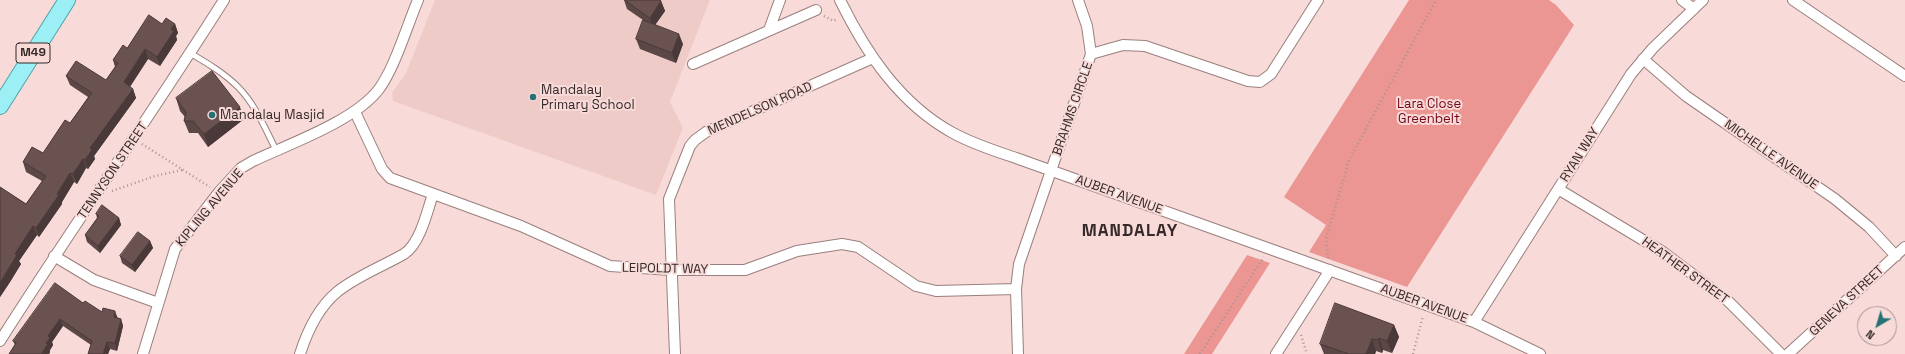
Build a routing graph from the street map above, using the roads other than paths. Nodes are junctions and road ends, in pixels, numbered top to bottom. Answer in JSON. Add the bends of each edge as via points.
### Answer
{"nodes":[{"id":1,"x":67,"y":0,"type":"edge"},
{"id":2,"x":224,"y":0,"type":"edge"},
{"id":3,"x":418,"y":0,"type":"edge"},
{"id":4,"x":780,"y":0,"type":"edge"},
{"id":5,"x":840,"y":0,"type":"edge"},
{"id":6,"x":1078,"y":0,"type":"edge"},
{"id":7,"x":1318,"y":0,"type":"edge"},
{"id":8,"x":1682,"y":0,"type":"edge"},
{"id":9,"x":1703,"y":0,"type":"edge"},
{"id":10,"x":1793,"y":0,"type":"edge"},
{"id":11,"x":1694,"y":8,"type":"junction"},
{"id":12,"x":816,"y":10,"type":"road end"},
{"id":13,"x":769,"y":30,"type":"junction"},
{"id":14,"x":190,"y":53,"type":"junction"},
{"id":15,"x":1092,"y":54,"type":"junction"},
{"id":16,"x":873,"y":58,"type":"junction"},
{"id":17,"x":1643,"y":59,"type":"junction"},
{"id":18,"x":693,"y":64,"type":"dead end"},
{"id":19,"x":1905,"y":76,"type":"edge"},
{"id":20,"x":0,"y":106,"type":"edge"},
{"id":21,"x":355,"y":112,"type":"junction"},
{"id":22,"x":276,"y":150,"type":"junction"},
{"id":23,"x":1052,"y":171,"type":"junction"},
{"id":24,"x":1558,"y":189,"type":"junction"},
{"id":25,"x":433,"y":194,"type":"junction"},
{"id":26,"x":1905,"y":247,"type":"edge"},
{"id":27,"x":54,"y":256,"type":"junction"},
{"id":28,"x":1896,"y":256,"type":"junction"},
{"id":29,"x":671,"y":270,"type":"junction"},
{"id":30,"x":1330,"y":270,"type":"junction"},
{"id":31,"x":1016,"y":289,"type":"junction"},
{"id":32,"x":158,"y":303,"type":"junction"},
{"id":33,"x":1474,"y":322,"type":"junction"},
{"id":34,"x":0,"y":341,"type":"edge"},
{"id":35,"x":143,"y":354,"type":"edge"},
{"id":36,"x":300,"y":354,"type":"edge"},
{"id":37,"x":675,"y":354,"type":"edge"},
{"id":38,"x":1018,"y":354,"type":"edge"},
{"id":39,"x":1276,"y":354,"type":"edge"},
{"id":40,"x":1540,"y":354,"type":"edge"},
{"id":41,"x":1781,"y":354,"type":"edge"},
{"id":42,"x":1788,"y":354,"type":"edge"}],
"edges":[{"from":1,"to":20,"type":"main road","number":"M49"},
{"from":2,"to":14,"type":"street","name":"TENNYSON STREET"},
{"from":3,"to":21,"type":"street","name":"KIPLING AVENUE","via":[[386,77],[372,97]]},
{"from":4,"to":13,"type":"street"},
{"from":5,"to":16,"type":"street","name":"AUBER AVENUE"},
{"from":6,"to":15,"type":"street","name":"BRAHMS CIRCLE"},
{"from":7,"to":15,"type":"street","via":[[1271,74],[1260,82],[1248,81],[1145,46],[1123,45]]},
{"from":8,"to":11,"type":"street"},
{"from":9,"to":11,"type":"street","name":"RYAN WAY"},
{"from":10,"to":19,"type":"street"},
{"from":11,"to":17,"type":"street","name":"RYAN WAY"},
{"from":12,"to":13,"type":"street"},
{"from":13,"to":18,"type":"street"},
{"from":14,"to":22,"type":"lane","via":[[224,74],[238,87],[256,111]]},
{"from":14,"to":27,"type":"street","name":"TENNYSON STREET"},
{"from":15,"to":23,"type":"street","name":"BRAHMS CIRCLE"},
{"from":16,"to":23,"type":"street","name":"AUBER AVENUE","via":[[905,97],[937,123],[972,142]]},
{"from":16,"to":29,"type":"street","name":"MENDELSON ROAD","via":[[706,132],[695,140],[686,153],[669,199]]},
{"from":17,"to":24,"type":"street","name":"RYAN WAY"},
{"from":17,"to":28,"type":"street","name":"MICHELLE AVENUE","via":[[1686,96],[1835,198],[1869,227]]},
{"from":21,"to":22,"type":"street","name":"KIPLING AVENUE"},
{"from":21,"to":25,"type":"street","name":"LEIPOLDT WAY","via":[[387,176]]},
{"from":22,"to":32,"type":"street","name":"KIPLING AVENUE","via":[[240,168],[175,249]]},
{"from":23,"to":30,"type":"street","name":"AUBER AVENUE"},
{"from":23,"to":31,"type":"street","via":[[1022,253]]},
{"from":24,"to":33,"type":"street","name":"RYAN WAY"},
{"from":24,"to":41,"type":"street","name":"HEATHER STREET","via":[[1663,252],[1728,302]]},
{"from":25,"to":29,"type":"street","name":"LEIPOLDT WAY","via":[[521,226],[610,266]]},
{"from":25,"to":36,"type":"street","via":[[411,248],[334,295],[312,322]]},
{"from":26,"to":28,"type":"street","name":"GENEVA STREET"},
{"from":27,"to":32,"type":"street","via":[[94,280]]},
{"from":27,"to":34,"type":"street","name":"TENNYSON STREET"},
{"from":28,"to":42,"type":"street","name":"GENEVA STREET"},
{"from":29,"to":31,"type":"street","name":"LEIPOLDT WAY","via":[[745,270],[797,251],[842,244],[858,247],[926,290]]},
{"from":29,"to":37,"type":"street","name":"MENDELSON ROAD"},
{"from":30,"to":33,"type":"street","name":"AUBER AVENUE"},
{"from":30,"to":39,"type":"street"},
{"from":31,"to":38,"type":"street"},
{"from":32,"to":35,"type":"street","name":"KIPLING AVENUE"},
{"from":33,"to":40,"type":"street","name":"AUBER AVENUE"}]}
